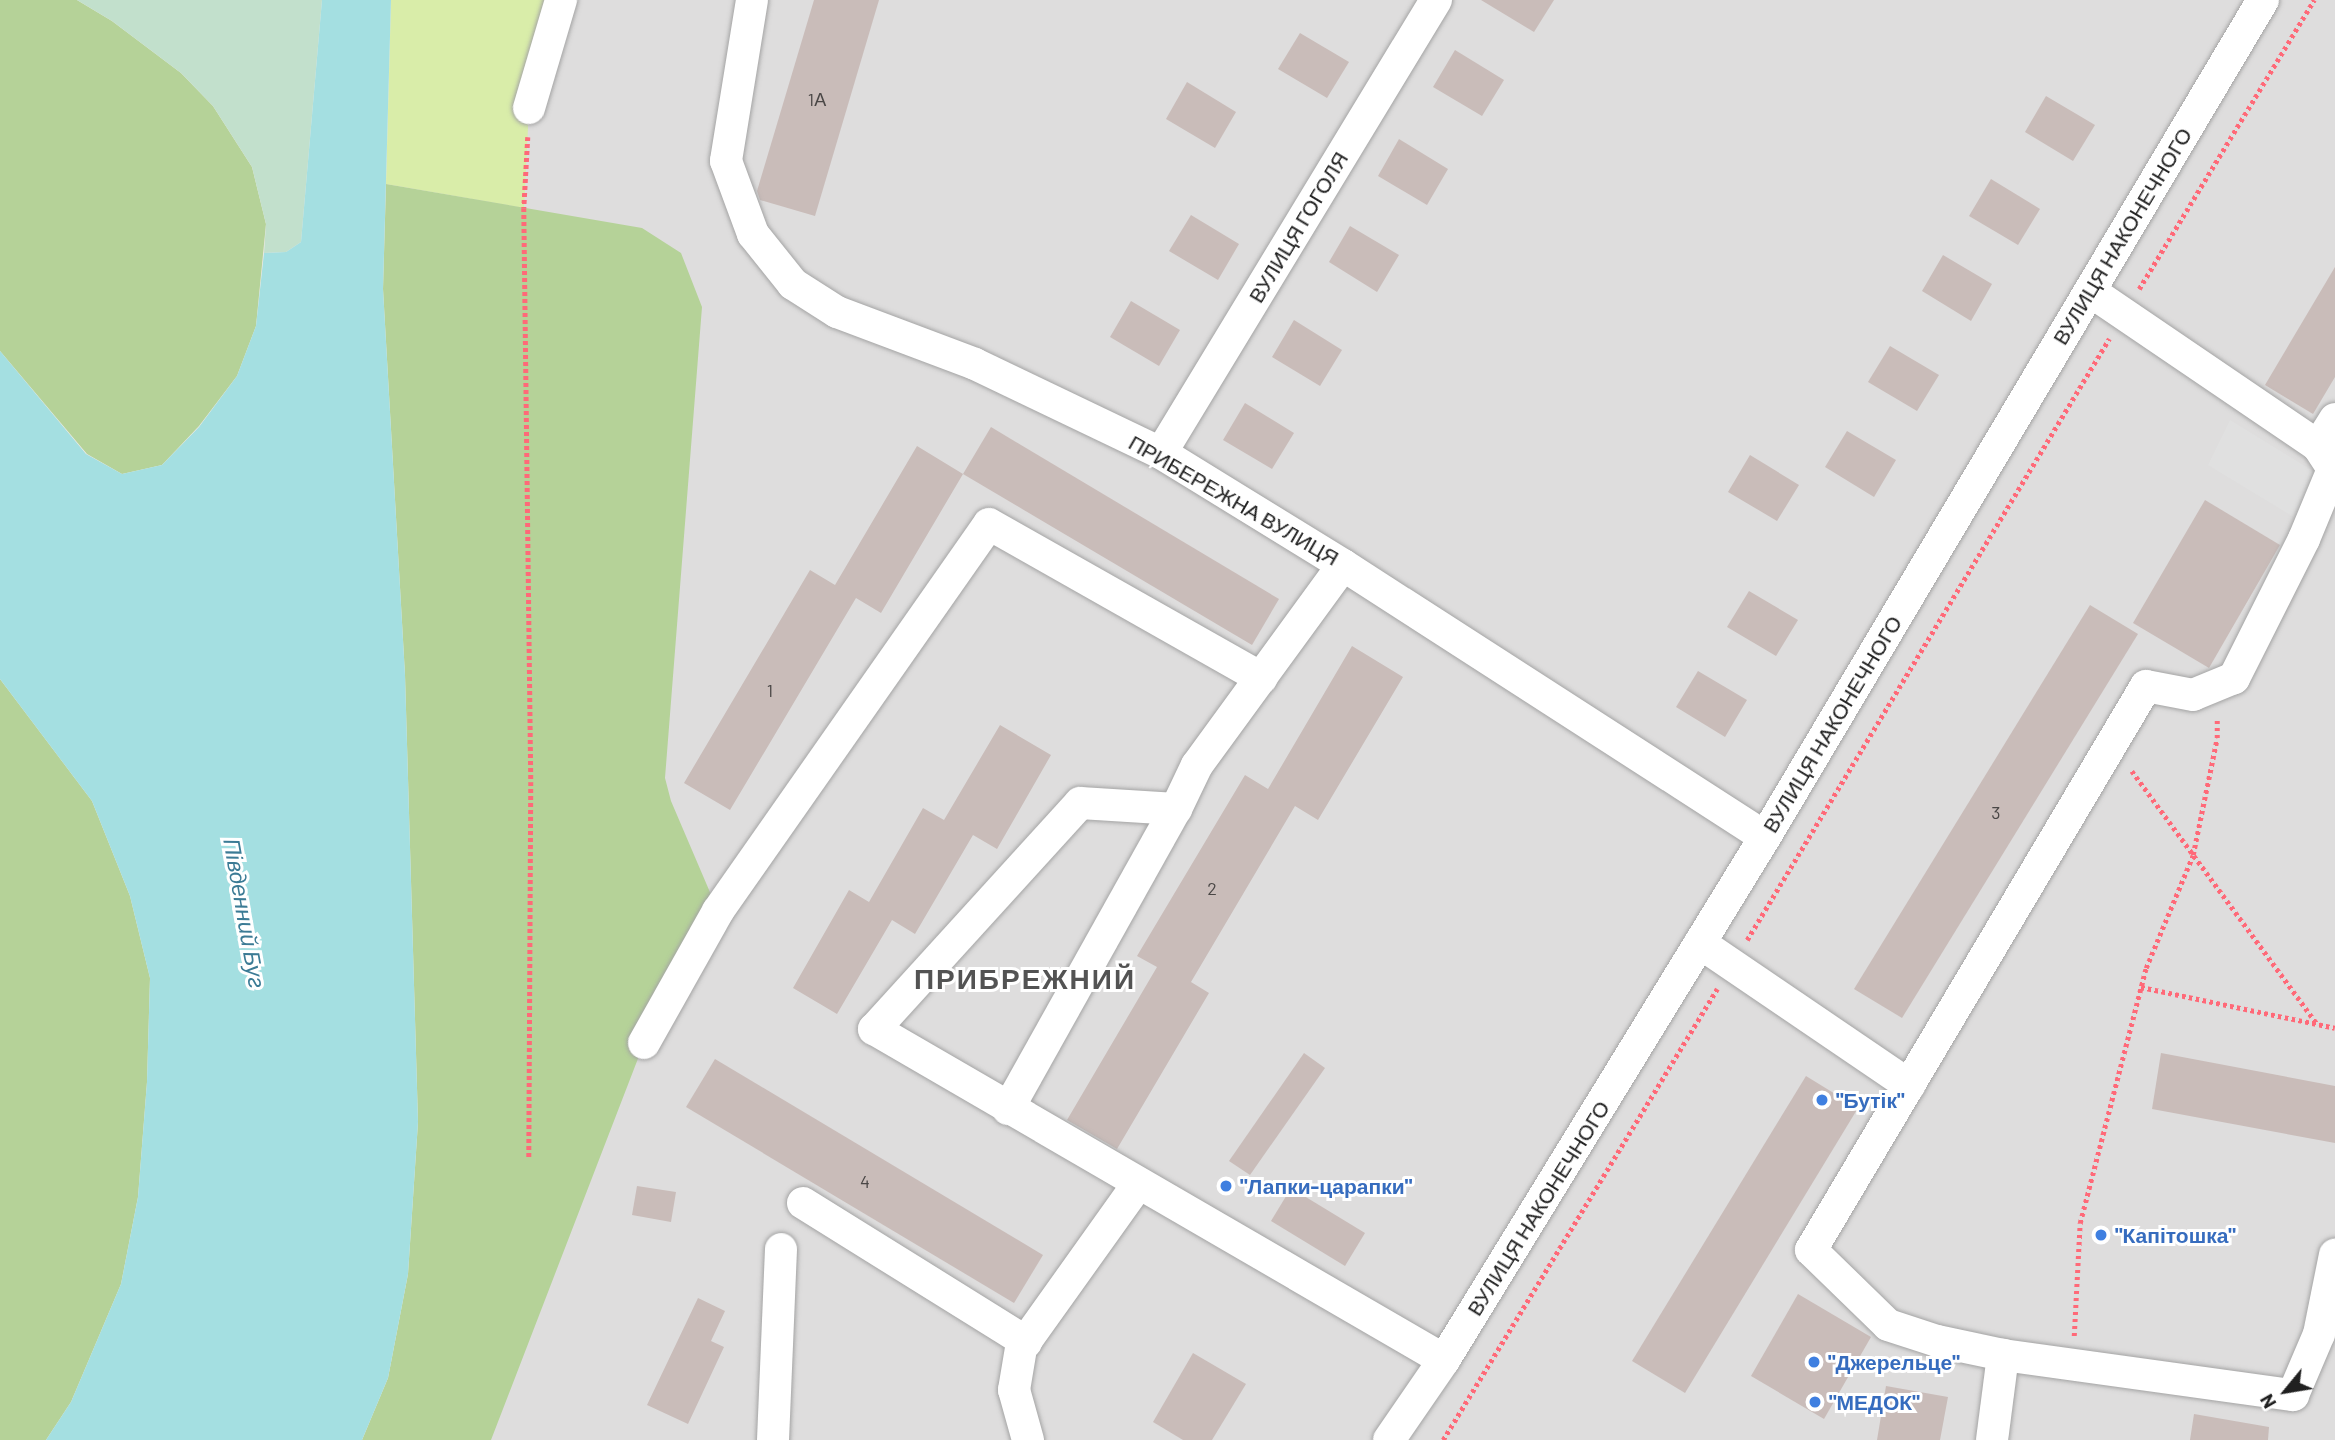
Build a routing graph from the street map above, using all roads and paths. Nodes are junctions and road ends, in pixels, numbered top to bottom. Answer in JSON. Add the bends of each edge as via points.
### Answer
{"nodes":[{"id":1,"x":561,"y":0,"type":"edge"},
{"id":2,"x":752,"y":0,"type":"edge"},
{"id":3,"x":1436,"y":0,"type":"edge"},
{"id":4,"x":2263,"y":0,"type":"edge"},
{"id":5,"x":2314,"y":0,"type":"edge"},
{"id":6,"x":529,"y":108,"type":"joint"},
{"id":7,"x":2090,"y":290,"type":"junction"},
{"id":8,"x":2124,"y":314,"type":"junction"},
{"id":9,"x":2335,"y":419,"type":"edge"},
{"id":10,"x":2327,"y":443,"type":"edge"},
{"id":11,"x":1161,"y":453,"type":"junction"},
{"id":12,"x":1343,"y":565,"type":"junction"},
{"id":13,"x":1261,"y":678,"type":"junction"},
{"id":14,"x":2218,"y":684,"type":"junction"},
{"id":15,"x":2111,"y":743,"type":"junction"},
{"id":16,"x":1176,"y":809,"type":"junction"},
{"id":17,"x":1765,"y":837,"type":"junction"},
{"id":18,"x":2193,"y":855,"type":"junction"},
{"id":19,"x":1700,"y":943,"type":"junction"},
{"id":20,"x":1732,"y":965,"type":"junction"},
{"id":21,"x":2141,"y":987,"type":"junction"},
{"id":22,"x":2318,"y":1025,"type":"junction"},
{"id":23,"x":2335,"y":1028,"type":"edge"},
{"id":24,"x":644,"y":1043,"type":"dead end"},
{"id":25,"x":1909,"y":1085,"type":"junction"},
{"id":26,"x":1008,"y":1109,"type":"junction"},
{"id":27,"x":528,"y":1158,"type":"dead end"},
{"id":28,"x":1138,"y":1184,"type":"junction"},
{"id":29,"x":803,"y":1203,"type":"dead end"},
{"id":30,"x":781,"y":1249,"type":"dead end"},
{"id":31,"x":2335,"y":1255,"type":"edge"},
{"id":32,"x":1026,"y":1342,"type":"junction"},
{"id":33,"x":2003,"y":1355,"type":"junction"},
{"id":34,"x":1444,"y":1360,"type":"junction"},
{"id":35,"x":2073,"y":1365,"type":"junction"},
{"id":36,"x":773,"y":1440,"type":"edge"},
{"id":37,"x":1028,"y":1440,"type":"edge"},
{"id":38,"x":1390,"y":1440,"type":"edge"},
{"id":39,"x":1443,"y":1440,"type":"edge"},
{"id":40,"x":1992,"y":1440,"type":"edge"}],
"edges":[{"from":1,"to":6,"type":"street"},
{"from":2,"to":11,"type":"street","name":"ПРИБЕРЕЖНА ВУЛИЦЯ","via":[[726,161],[753,234],[793,284],[837,312],[975,364]]},
{"from":3,"to":11,"type":"street","name":"ВУЛИЦЯ ГОГОЛЯ"},
{"from":4,"to":7,"type":"street","name":"ВУЛИЦЯ НАКОНЕЧНОГО"},
{"from":5,"to":8,"type":"path"},
{"from":6,"to":27,"type":"path","via":[[524,208],[531,782]]},
{"from":7,"to":8,"type":"street"},
{"from":7,"to":17,"type":"street","name":"ВУЛИЦЯ НАКОНЕЧНОГО"},
{"from":8,"to":10,"type":"street"},
{"from":8,"to":20,"type":"path"},
{"from":9,"to":10,"type":"street"},
{"from":10,"to":14,"type":"street","via":[[2333,469],[2304,539],[2234,678]]},
{"from":11,"to":12,"type":"street","name":"ПРИБЕРЕЖНА ВУЛИЦЯ"},
{"from":12,"to":13,"type":"street"},
{"from":12,"to":17,"type":"street","name":"ПРИБЕРЕЖНА ВУЛИЦЯ"},
{"from":13,"to":16,"type":"street","via":[[1197,765]]},
{"from":13,"to":24,"type":"street","via":[[989,524],[718,911]]},
{"from":14,"to":15,"type":"street","via":[[2193,695],[2146,686]]},
{"from":14,"to":18,"type":"path","via":[[2217,738]]},
{"from":15,"to":18,"type":"path"},
{"from":15,"to":25,"type":"street"},
{"from":16,"to":26,"type":"street"},
{"from":16,"to":26,"type":"street","via":[[1080,803],[874,1030]]},
{"from":17,"to":19,"type":"street","name":"ВУЛИЦЯ НАКОНЕЧНОГО"},
{"from":18,"to":21,"type":"path"},
{"from":18,"to":22,"type":"path"},
{"from":19,"to":20,"type":"street"},
{"from":19,"to":34,"type":"street","name":"ВУЛИЦЯ НАКОНЕЧНОГО"},
{"from":20,"to":25,"type":"street"},
{"from":20,"to":39,"type":"path"},
{"from":21,"to":22,"type":"path"},
{"from":21,"to":35,"type":"path","via":[[2080,1223]]},
{"from":22,"to":23,"type":"path"},
{"from":25,"to":33,"type":"street","via":[[1811,1250],[1888,1325]]},
{"from":26,"to":28,"type":"street"},
{"from":28,"to":32,"type":"street"},
{"from":28,"to":34,"type":"street"},
{"from":29,"to":32,"type":"street"},
{"from":30,"to":36,"type":"street"},
{"from":31,"to":35,"type":"street","via":[[2319,1334],[2293,1395]]},
{"from":32,"to":37,"type":"street","via":[[1014,1390]]},
{"from":33,"to":35,"type":"street"},
{"from":33,"to":40,"type":"street"},
{"from":34,"to":38,"type":"street","name":"ВУЛИЦЯ НАКОНЕЧНОГО"}]}
